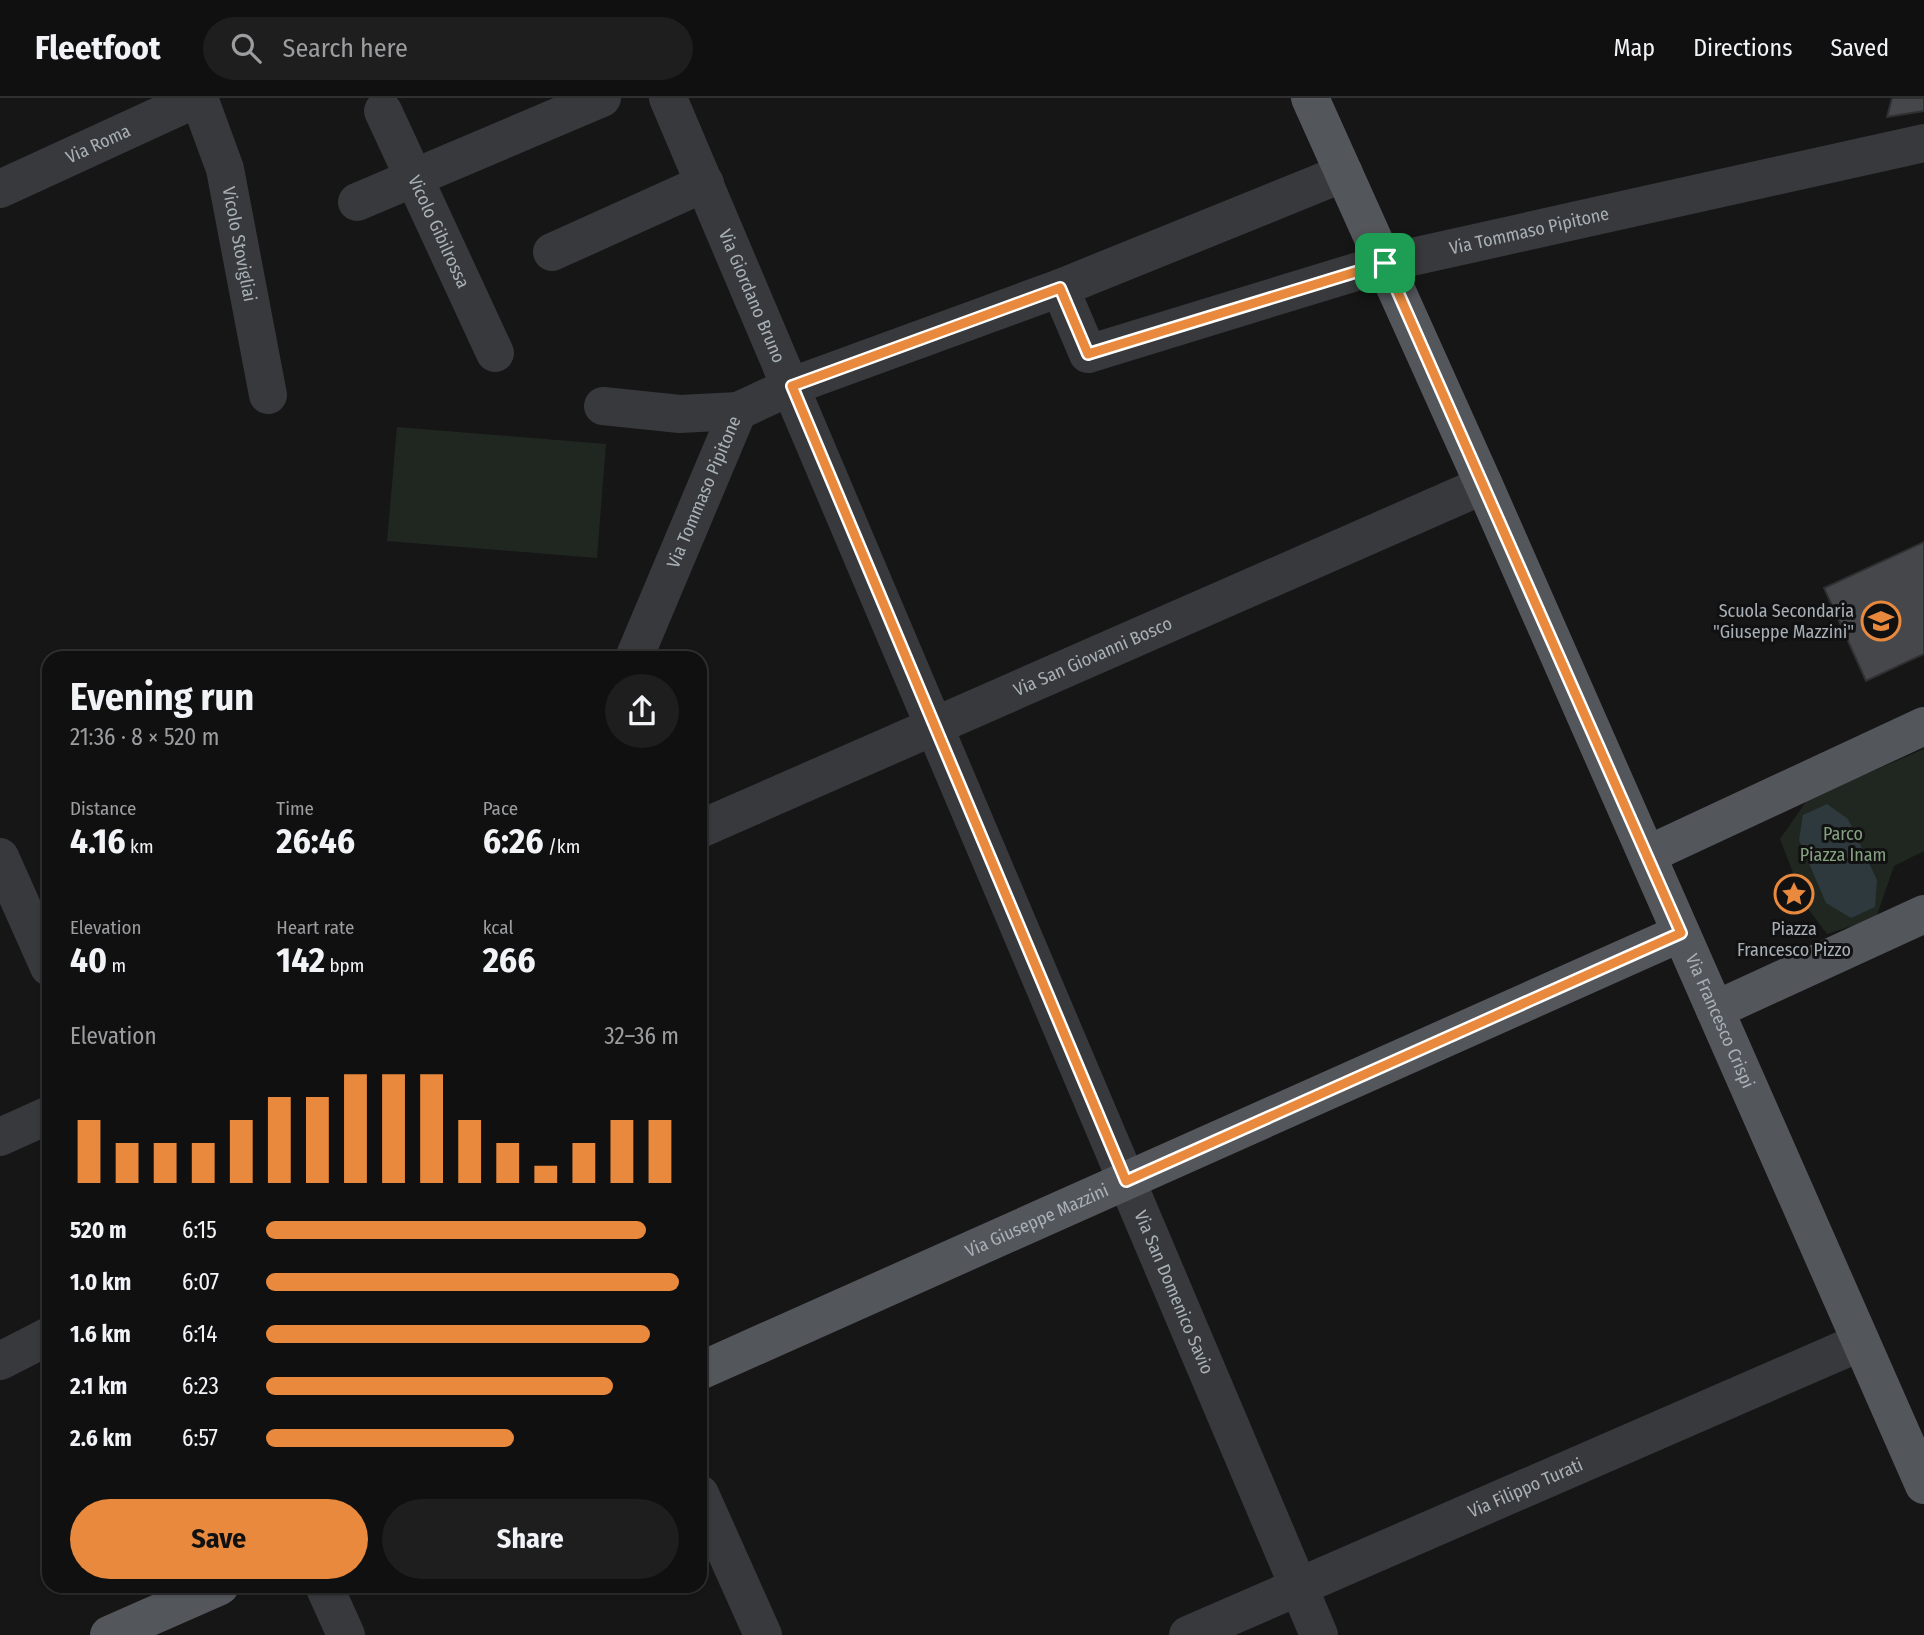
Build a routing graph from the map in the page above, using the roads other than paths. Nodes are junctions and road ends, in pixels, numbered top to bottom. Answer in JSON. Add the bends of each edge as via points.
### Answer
{"nodes":[{"id":1,"x":198,"y":98,"type":"edge"},
{"id":2,"x":602,"y":98,"type":"edge"},
{"id":3,"x":668,"y":98,"type":"edge"},
{"id":4,"x":1310,"y":98,"type":"edge"},
{"id":5,"x":383,"y":111,"type":"dead end"},
{"id":6,"x":1924,"y":143,"type":"edge"},
{"id":7,"x":1344,"y":173,"type":"junction"},
{"id":8,"x":414,"y":177,"type":"junction"},
{"id":9,"x":705,"y":183,"type":"junction"},
{"id":10,"x":0,"y":189,"type":"edge"},
{"id":11,"x":357,"y":202,"type":"dead end"},
{"id":12,"x":552,"y":252,"type":"dead end"},
{"id":13,"x":1385,"y":263,"type":"junction"},
{"id":14,"x":1060,"y":288,"type":"junction"},
{"id":15,"x":495,"y":353,"type":"dead end"},
{"id":16,"x":792,"y":386,"type":"junction"},
{"id":17,"x":268,"y":395,"type":"dead end"},
{"id":18,"x":603,"y":406,"type":"dead end"},
{"id":19,"x":738,"y":411,"type":"junction"},
{"id":20,"x":1484,"y":485,"type":"junction"},
{"id":21,"x":637,"y":651,"type":"edge"},
{"id":22,"x":934,"y":726,"type":"junction"},
{"id":23,"x":1924,"y":726,"type":"edge"},
{"id":24,"x":707,"y":826,"type":"edge"},
{"id":25,"x":1647,"y":855,"type":"junction"},
{"id":26,"x":0,"y":856,"type":"edge"},
{"id":27,"x":1924,"y":914,"type":"edge"},
{"id":28,"x":1681,"y":933,"type":"junction"},
{"id":29,"x":42,"y":951,"type":"edge"},
{"id":30,"x":1715,"y":1010,"type":"junction"},
{"id":31,"x":42,"y":1118,"type":"edge"},
{"id":32,"x":0,"y":1137,"type":"edge"},
{"id":33,"x":1126,"y":1181,"type":"junction"},
{"id":34,"x":42,"y":1340,"type":"edge"},
{"id":35,"x":1861,"y":1342,"type":"junction"},
{"id":36,"x":0,"y":1361,"type":"edge"},
{"id":37,"x":707,"y":1368,"type":"edge"},
{"id":38,"x":1924,"y":1485,"type":"edge"},
{"id":39,"x":707,"y":1510,"type":"edge"},
{"id":40,"x":1298,"y":1587,"type":"junction"},
{"id":41,"x":204,"y":1593,"type":"edge"},
{"id":42,"x":327,"y":1593,"type":"edge"},
{"id":43,"x":109,"y":1635,"type":"edge"},
{"id":44,"x":346,"y":1635,"type":"edge"},
{"id":45,"x":763,"y":1635,"type":"edge"},
{"id":46,"x":1188,"y":1635,"type":"edge"},
{"id":47,"x":1319,"y":1635,"type":"edge"}],
"edges":[{"from":1,"to":10,"type":"street","name":"Via Roma"},
{"from":1,"to":17,"type":"street","name":"Vicolo Stovigliai","via":[[225,169]]},
{"from":2,"to":8,"type":"street"},
{"from":3,"to":9,"type":"street","name":"Via Giordano Bruno"},
{"from":4,"to":7,"type":"main road","name":"Via Francesco Crispi"},
{"from":5,"to":8,"type":"street","name":"Vicolo Gibilrossa"},
{"from":6,"to":13,"type":"street","name":"Via Tommaso Pipitone"},
{"from":7,"to":13,"type":"main road","name":"Via Francesco Crispi"},
{"from":7,"to":14,"type":"street","name":"Via Tommaso Pipitone"},
{"from":8,"to":11,"type":"street"},
{"from":8,"to":15,"type":"street","name":"Vicolo Gibilrossa"},
{"from":9,"to":12,"type":"street"},
{"from":9,"to":16,"type":"street","name":"Via Giordano Bruno"},
{"from":13,"to":14,"type":"street","name":"Via Tommaso Pipitone","via":[[1088,354]]},
{"from":13,"to":20,"type":"main road","name":"Via Francesco Crispi"},
{"from":14,"to":16,"type":"street","name":"Via Tommaso Pipitone"},
{"from":16,"to":19,"type":"street","name":"Via Tommaso Pipitone"},
{"from":16,"to":22,"type":"street","name":"Via Giordano Bruno"},
{"from":18,"to":19,"type":"street","via":[[680,414]]},
{"from":19,"to":21,"type":"street","name":"Via Tommaso Pipitone"},
{"from":20,"to":22,"type":"street","name":"Via San Giovanni Bosco"},
{"from":20,"to":25,"type":"main road","name":"Via Francesco Crispi"},
{"from":22,"to":24,"type":"street","name":"Via San Giovanni Bosco"},
{"from":22,"to":33,"type":"street","name":"Via San Domenico Savio"},
{"from":23,"to":25,"type":"main road"},
{"from":25,"to":28,"type":"main road","name":"Via Francesco Crispi"},
{"from":26,"to":29,"type":"street"},
{"from":27,"to":30,"type":"main road"},
{"from":28,"to":30,"type":"main road","name":"Via Francesco Crispi"},
{"from":28,"to":33,"type":"main road","name":"Via Giuseppe Mazzini"},
{"from":30,"to":35,"type":"main road","name":"Via Francesco Crispi"},
{"from":31,"to":32,"type":"street"},
{"from":33,"to":37,"type":"main road","name":"Via Giuseppe Mazzini"},
{"from":33,"to":40,"type":"street","name":"Via San Domenico Savio"},
{"from":34,"to":36,"type":"street"},
{"from":35,"to":38,"type":"main road","name":"Via Francesco Crispi"},
{"from":35,"to":40,"type":"street","name":"Via Filippo Turati"},
{"from":39,"to":45,"type":"street"},
{"from":40,"to":46,"type":"street","name":"Via Filippo Turati"},
{"from":40,"to":47,"type":"street","name":"Via San Domenico Savio"},
{"from":41,"to":43,"type":"main road"},
{"from":42,"to":44,"type":"street"}]}
